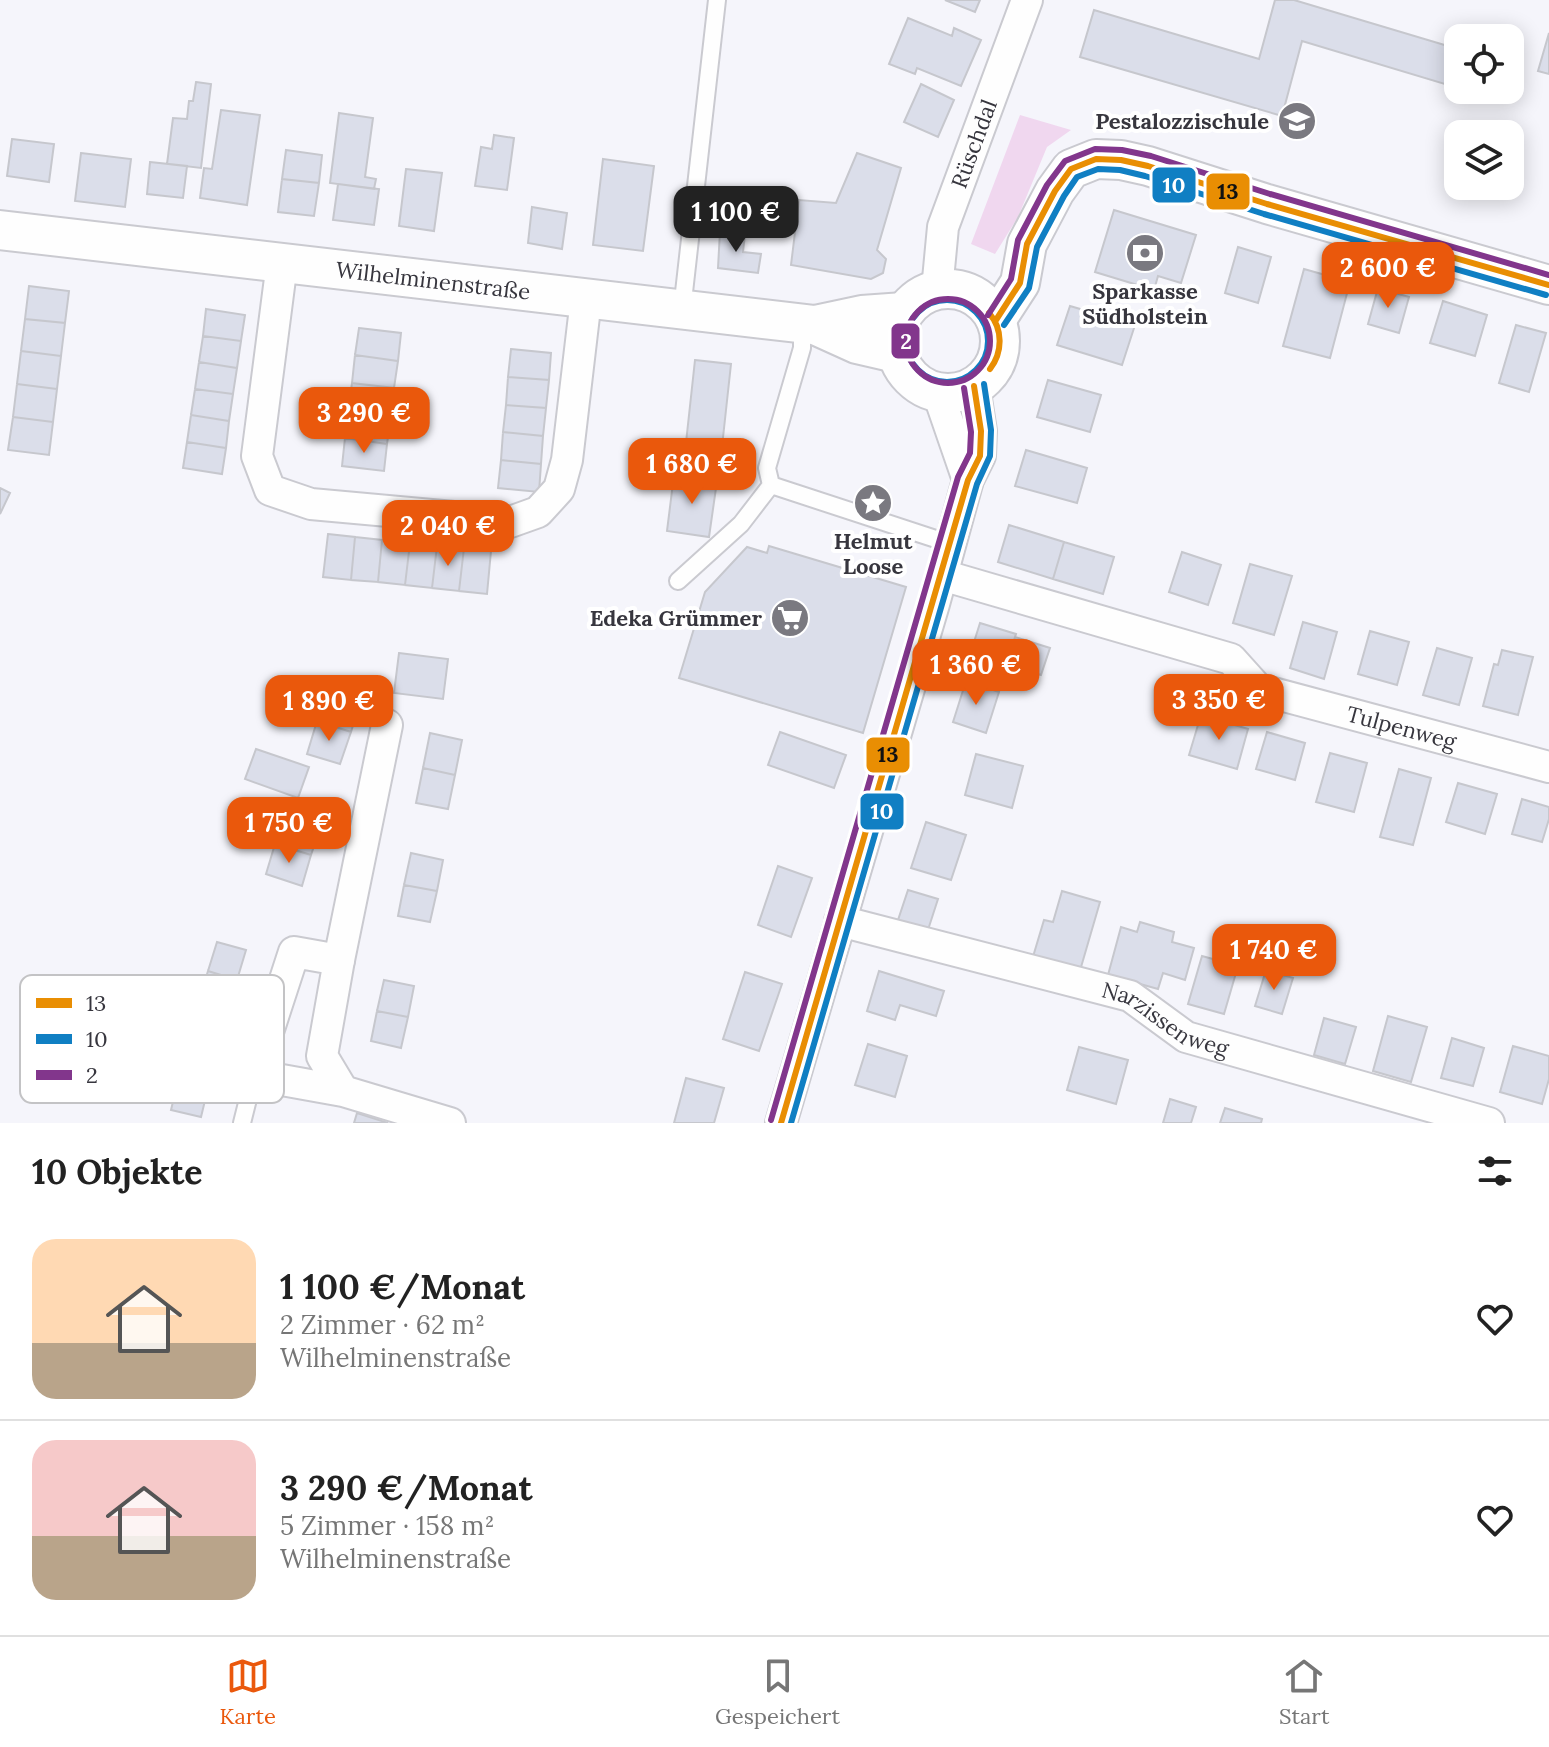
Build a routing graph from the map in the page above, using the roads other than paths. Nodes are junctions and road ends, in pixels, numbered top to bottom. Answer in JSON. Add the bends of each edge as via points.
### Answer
{"nodes":[{"id":1,"x":717,"y":0,"type":"edge"},
{"id":2,"x":1027,"y":0,"type":"edge"},
{"id":3,"x":0,"y":230,"type":"edge"},
{"id":4,"x":282,"y":263,"type":"junction"},
{"id":5,"x":1549,"y":285,"type":"edge"},
{"id":6,"x":586,"y":299,"type":"junction"},
{"id":7,"x":968,"y":301,"type":"junction"},
{"id":8,"x":682,"y":310,"type":"junction"},
{"id":9,"x":904,"y":312,"type":"junction"},
{"id":10,"x":808,"y":325,"type":"junction"},
{"id":11,"x":896,"y":353,"type":"junction"},
{"id":12,"x":956,"y":389,"type":"junction"},
{"id":13,"x":771,"y":485,"type":"junction"},
{"id":14,"x":951,"y":544,"type":"junction"},
{"id":15,"x":942,"y":575,"type":"junction"},
{"id":16,"x":678,"y":581,"type":"dead end"},
{"id":17,"x":387,"y":725,"type":"dead end"},
{"id":18,"x":1549,"y":767,"type":"edge"},
{"id":19,"x":840,"y":921,"type":"junction"},
{"id":20,"x":339,"y":960,"type":"junction"},
{"id":21,"x":284,"y":983,"type":"edge"},
{"id":22,"x":284,"y":1080,"type":"edge"},
{"id":23,"x":343,"y":1091,"type":"junction"},
{"id":24,"x":247,"y":1103,"type":"edge"},
{"id":25,"x":242,"y":1123,"type":"edge"},
{"id":26,"x":450,"y":1123,"type":"edge"},
{"id":27,"x":781,"y":1123,"type":"edge"},
{"id":28,"x":1489,"y":1123,"type":"edge"}],
"edges":[{"from":1,"to":8,"type":"lane"},
{"from":2,"to":7,"type":"street","name":"Rüschdal","via":[[943,227]]},
{"from":3,"to":4,"type":"street","name":"Wilhelminenstraße"},
{"from":4,"to":6,"type":"street","name":"Wilhelminenstraße"},
{"from":4,"to":6,"type":"street","via":[[257,456],[270,490],[311,504],[510,522],[538,512],[559,489],[567,460]]},
{"from":5,"to":7,"type":"street","via":[[1121,160],[1096,159],[1071,169],[1027,244],[996,268]]},
{"from":6,"to":8,"type":"street","name":"Wilhelminenstraße"},
{"from":7,"to":9,"type":"street","via":[[913,301]]},
{"from":7,"to":12,"type":"street","via":[[1000,344],[984,378]]},
{"from":8,"to":10,"type":"street","name":"Wilhelminenstraße"},
{"from":9,"to":10,"type":"street","name":"Wilhelminenstraße"},
{"from":9,"to":11,"type":"street"},
{"from":10,"to":11,"type":"street","name":"Wilhelminenstraße"},
{"from":10,"to":13,"type":"lane","via":[[767,468]]},
{"from":11,"to":12,"type":"street","via":[[911,379],[924,388]]},
{"from":12,"to":14,"type":"street","via":[[981,431],[980,456]]},
{"from":13,"to":14,"type":"lane"},
{"from":13,"to":16,"type":"lane","via":[[741,524]]},
{"from":14,"to":15,"type":"street"},
{"from":15,"to":18,"type":"street","name":"Tulpenweg","via":[[1231,659],[1258,689]]},
{"from":15,"to":19,"type":"street"},
{"from":17,"to":20,"type":"street"},
{"from":19,"to":27,"type":"street"},
{"from":19,"to":28,"type":"street","name":"Narzissenweg","via":[[1130,996],[1186,1037]]},
{"from":20,"to":21,"type":"street","via":[[294,952]]},
{"from":20,"to":23,"type":"street","via":[[322,1056]]},
{"from":22,"to":23,"type":"street"},
{"from":23,"to":26,"type":"street"},
{"from":24,"to":25,"type":"lane"}]}
